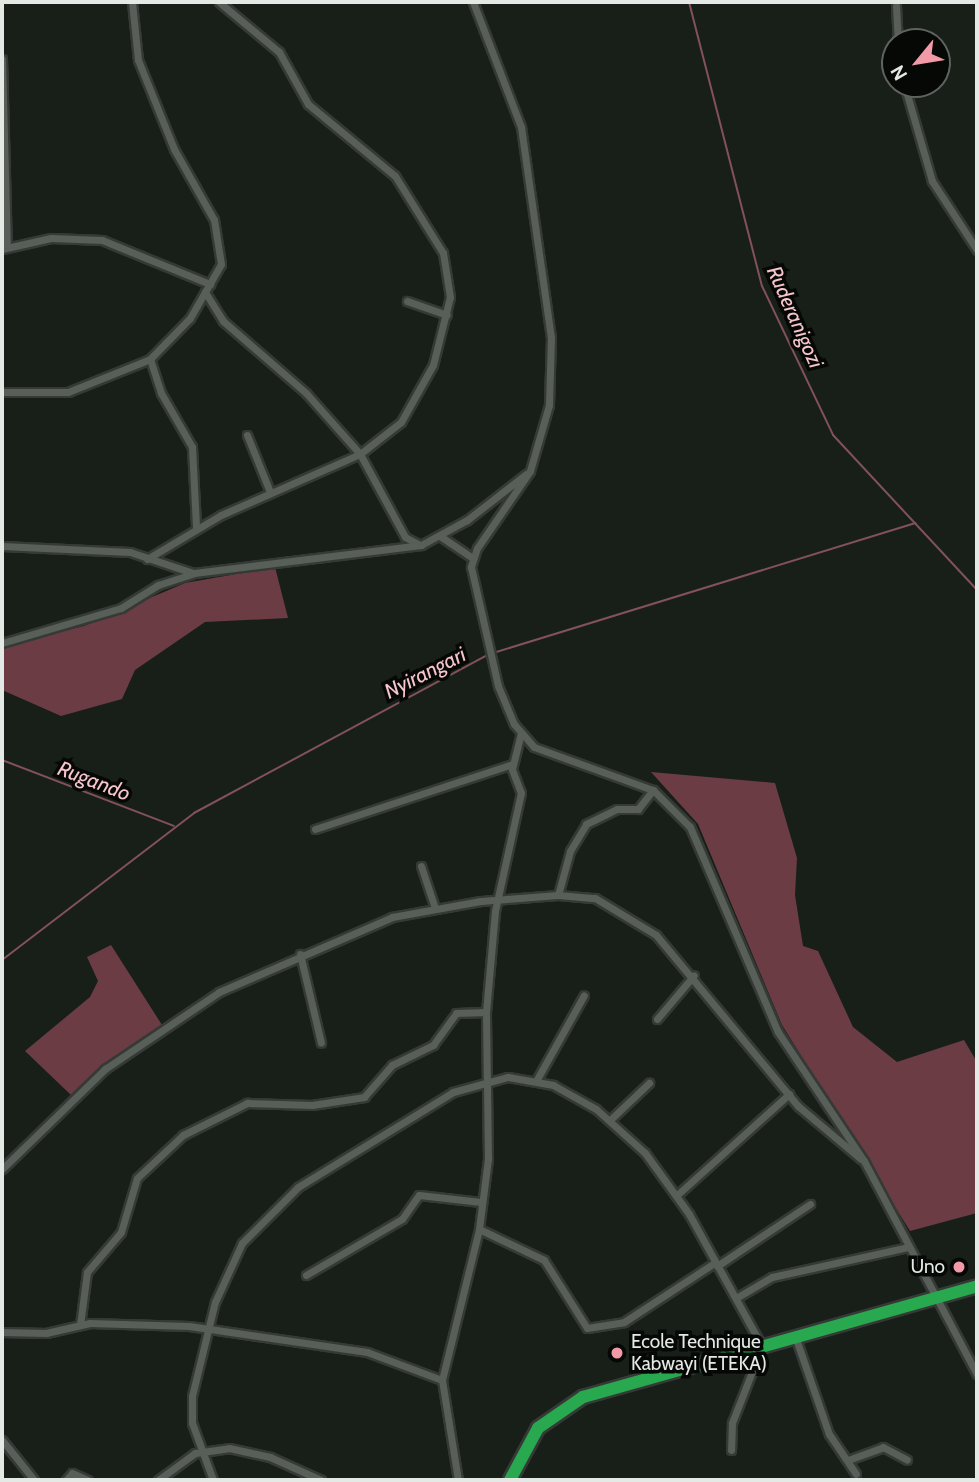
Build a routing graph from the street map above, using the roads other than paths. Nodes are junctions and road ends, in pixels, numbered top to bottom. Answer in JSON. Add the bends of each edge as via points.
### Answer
{"nodes":[{"id":1,"x":132,"y":2,"type":"edge"},
{"id":2,"x":219,"y":2,"type":"edge"},
{"id":3,"x":473,"y":2,"type":"edge"},
{"id":4,"x":896,"y":6,"type":"dead end"},
{"id":5,"x":897,"y":28,"type":"edge"},
{"id":6,"x":2,"y":59,"type":"edge"},
{"id":7,"x":908,"y":98,"type":"edge"},
{"id":8,"x":5,"y":195,"type":"edge"},
{"id":9,"x":4,"y":247,"type":"edge"},
{"id":10,"x":977,"y":250,"type":"edge"},
{"id":11,"x":210,"y":284,"type":"junction"},
{"id":12,"x":205,"y":292,"type":"junction"},
{"id":13,"x":407,"y":301,"type":"dead end"},
{"id":14,"x":447,"y":315,"type":"junction"},
{"id":15,"x":150,"y":359,"type":"junction"},
{"id":16,"x":2,"y":392,"type":"edge"},
{"id":17,"x":247,"y":435,"type":"dead end"},
{"id":18,"x":360,"y":454,"type":"junction"},
{"id":19,"x":530,"y":471,"type":"junction"},
{"id":20,"x":270,"y":492,"type":"junction"},
{"id":21,"x":196,"y":527,"type":"junction"},
{"id":22,"x":440,"y":536,"type":"junction"},
{"id":23,"x":421,"y":545,"type":"junction"},
{"id":24,"x":2,"y":546,"type":"edge"},
{"id":25,"x":472,"y":558,"type":"junction"},
{"id":26,"x":147,"y":559,"type":"junction"},
{"id":27,"x":194,"y":573,"type":"junction"},
{"id":28,"x":2,"y":643,"type":"edge"},
{"id":29,"x":521,"y":734,"type":"junction"},
{"id":30,"x":513,"y":764,"type":"junction"},
{"id":31,"x":653,"y":790,"type":"junction"},
{"id":32,"x":315,"y":829,"type":"dead end"},
{"id":33,"x":421,"y":866,"type":"dead end"},
{"id":34,"x":558,"y":895,"type":"junction"},
{"id":35,"x":500,"y":898,"type":"junction"},
{"id":36,"x":435,"y":908,"type":"junction"},
{"id":37,"x":300,"y":954,"type":"junction"},
{"id":38,"x":694,"y":975,"type":"junction"},
{"id":39,"x":584,"y":995,"type":"dead end"},
{"id":40,"x":486,"y":1012,"type":"junction"},
{"id":41,"x":657,"y":1019,"type":"dead end"},
{"id":42,"x":321,"y":1042,"type":"dead end"},
{"id":43,"x":490,"y":1079,"type":"junction"},
{"id":44,"x":536,"y":1081,"type":"junction"},
{"id":45,"x":649,"y":1083,"type":"dead end"},
{"id":46,"x":789,"y":1094,"type":"junction"},
{"id":47,"x":610,"y":1119,"type":"junction"},
{"id":48,"x":864,"y":1161,"type":"junction"},
{"id":49,"x":2,"y":1169,"type":"edge"},
{"id":50,"x":677,"y":1195,"type":"junction"},
{"id":51,"x":481,"y":1202,"type":"junction"},
{"id":52,"x":810,"y":1204,"type":"dead end"},
{"id":53,"x":479,"y":1228,"type":"junction"},
{"id":54,"x":908,"y":1247,"type":"junction"},
{"id":55,"x":715,"y":1264,"type":"junction"},
{"id":56,"x":306,"y":1275,"type":"dead end"},
{"id":57,"x":977,"y":1286,"type":"edge"},
{"id":58,"x":935,"y":1297,"type":"junction"},
{"id":59,"x":736,"y":1298,"type":"junction"},
{"id":60,"x":80,"y":1325,"type":"junction"},
{"id":61,"x":208,"y":1329,"type":"junction"},
{"id":62,"x":2,"y":1332,"type":"edge"},
{"id":63,"x":795,"y":1336,"type":"junction"},
{"id":64,"x":762,"y":1346,"type":"junction"},
{"id":65,"x":977,"y":1374,"type":"edge"},
{"id":66,"x":442,"y":1380,"type":"junction"},
{"id":67,"x":2,"y":1440,"type":"edge"},
{"id":68,"x":732,"y":1450,"type":"dead end"},
{"id":69,"x":202,"y":1451,"type":"junction"},
{"id":70,"x":848,"y":1460,"type":"junction"},
{"id":71,"x":907,"y":1460,"type":"dead end"},
{"id":72,"x":856,"y":1474,"type":"dead end"},
{"id":73,"x":34,"y":1480,"type":"edge"},
{"id":74,"x":66,"y":1480,"type":"edge"},
{"id":75,"x":88,"y":1480,"type":"edge"},
{"id":76,"x":158,"y":1480,"type":"edge"},
{"id":77,"x":213,"y":1480,"type":"edge"},
{"id":78,"x":321,"y":1480,"type":"edge"},
{"id":79,"x":458,"y":1480,"type":"edge"},
{"id":80,"x":510,"y":1480,"type":"edge"}],
"edges":[{"from":1,"to":11,"type":"street","via":[[142,70],[221,239],[221,264]]},
{"from":2,"to":14,"type":"street","via":[[275,48],[307,104],[364,155],[387,167],[417,205],[449,270]]},
{"from":3,"to":19,"type":"street","via":[[521,127],[550,314],[549,405]]},
{"from":4,"to":5,"type":"street"},
{"from":6,"to":8,"type":"street"},
{"from":7,"to":10,"type":"street","via":[[932,181]]},
{"from":8,"to":9,"type":"street"},
{"from":9,"to":11,"type":"street","via":[[102,240]]},
{"from":11,"to":12,"type":"street"},
{"from":12,"to":15,"type":"street"},
{"from":12,"to":18,"type":"street","via":[[223,321],[306,393]]},
{"from":13,"to":14,"type":"street"},
{"from":14,"to":18,"type":"street","via":[[433,365],[411,410]]},
{"from":15,"to":16,"type":"street","via":[[68,392]]},
{"from":15,"to":21,"type":"street","via":[[160,394],[192,447]]},
{"from":17,"to":20,"type":"street"},
{"from":18,"to":20,"type":"street"},
{"from":18,"to":23,"type":"street","via":[[405,537]]},
{"from":19,"to":22,"type":"street"},
{"from":19,"to":25,"type":"street"},
{"from":20,"to":21,"type":"street"},
{"from":21,"to":26,"type":"street"},
{"from":22,"to":23,"type":"street"},
{"from":22,"to":25,"type":"street"},
{"from":23,"to":27,"type":"street"},
{"from":24,"to":26,"type":"street","via":[[88,547]]},
{"from":25,"to":29,"type":"street","via":[[485,643]]},
{"from":26,"to":27,"type":"street"},
{"from":27,"to":28,"type":"street","via":[[158,584],[121,608]]},
{"from":29,"to":30,"type":"street"},
{"from":29,"to":31,"type":"street","via":[[542,752]]},
{"from":30,"to":32,"type":"street"},
{"from":30,"to":35,"type":"street","via":[[521,793]]},
{"from":31,"to":34,"type":"street","via":[[638,809],[617,809],[586,824],[570,851]]},
{"from":31,"to":48,"type":"street","via":[[698,840],[778,1032]]},
{"from":33,"to":36,"type":"street"},
{"from":34,"to":35,"type":"street"},
{"from":34,"to":38,"type":"street","via":[[595,898],[625,911]]},
{"from":35,"to":36,"type":"street"},
{"from":35,"to":40,"type":"street"},
{"from":36,"to":37,"type":"street","via":[[353,930]]},
{"from":37,"to":42,"type":"street"},
{"from":37,"to":49,"type":"street","via":[[219,992],[125,1052]]},
{"from":38,"to":41,"type":"street"},
{"from":38,"to":46,"type":"street"},
{"from":39,"to":44,"type":"street"},
{"from":40,"to":43,"type":"street"},
{"from":40,"to":60,"type":"street","via":[[456,1013],[433,1045],[392,1065],[359,1099],[247,1103],[183,1136],[137,1178],[121,1232],[87,1272]]},
{"from":43,"to":44,"type":"street"},
{"from":43,"to":51,"type":"street"},
{"from":43,"to":61,"type":"street","via":[[453,1092],[273,1206],[232,1262]]},
{"from":44,"to":47,"type":"street"},
{"from":45,"to":47,"type":"street"},
{"from":46,"to":48,"type":"street"},
{"from":46,"to":50,"type":"street"},
{"from":47,"to":50,"type":"street"},
{"from":48,"to":54,"type":"street"},
{"from":50,"to":55,"type":"street"},
{"from":51,"to":53,"type":"street"},
{"from":51,"to":56,"type":"street","via":[[419,1195],[402,1219]]},
{"from":52,"to":55,"type":"street"},
{"from":53,"to":55,"type":"street","via":[[544,1260],[587,1328],[626,1321]]},
{"from":53,"to":66,"type":"street"},
{"from":54,"to":58,"type":"street"},
{"from":54,"to":59,"type":"street","via":[[772,1277]]},
{"from":55,"to":59,"type":"street"},
{"from":57,"to":58,"type":"highway"},
{"from":58,"to":63,"type":"highway"},
{"from":58,"to":65,"type":"street"},
{"from":59,"to":64,"type":"street"},
{"from":60,"to":61,"type":"street"},
{"from":60,"to":62,"type":"street","via":[[46,1334]]},
{"from":61,"to":66,"type":"street","via":[[367,1352]]},
{"from":61,"to":69,"type":"street","via":[[191,1408]]},
{"from":63,"to":64,"type":"highway"},
{"from":63,"to":70,"type":"street","via":[[829,1434]]},
{"from":64,"to":68,"type":"street","via":[[732,1423]]},
{"from":64,"to":80,"type":"highway","via":[[568,1404],[528,1440]]},
{"from":66,"to":79,"type":"street"},
{"from":67,"to":73,"type":"street"},
{"from":69,"to":76,"type":"street"},
{"from":69,"to":77,"type":"street"},
{"from":69,"to":78,"type":"street","via":[[260,1454]]},
{"from":70,"to":71,"type":"street","via":[[884,1447]]},
{"from":70,"to":72,"type":"street"},
{"from":74,"to":75,"type":"street","via":[[72,1473]]}]}
